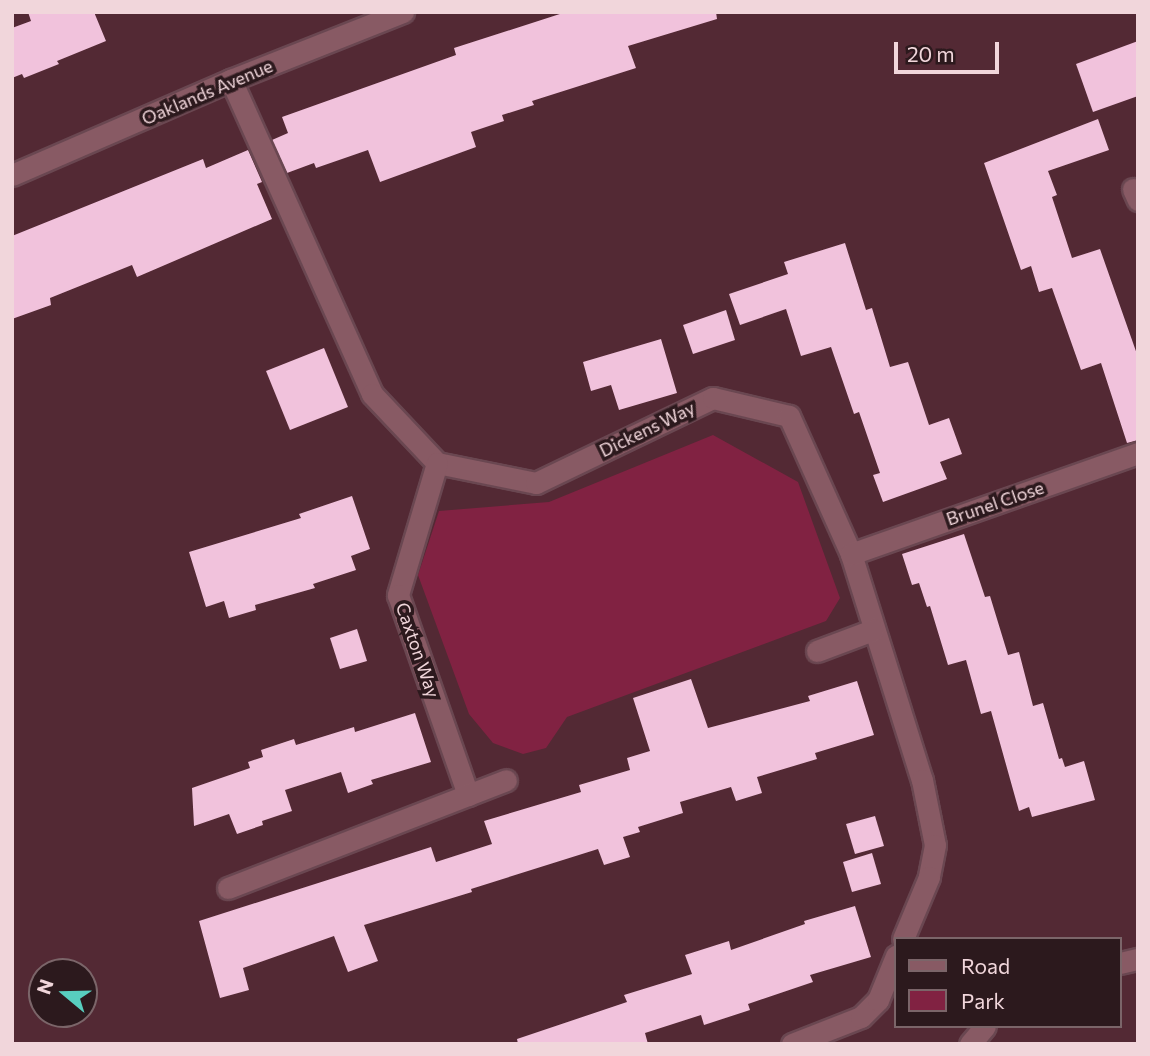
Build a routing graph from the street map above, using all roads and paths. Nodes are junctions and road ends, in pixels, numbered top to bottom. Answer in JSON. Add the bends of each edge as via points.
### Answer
{"nodes":[{"id":1,"x":403,"y":12,"type":"edge"},
{"id":2,"x":232,"y":80,"type":"junction"},
{"id":3,"x":12,"y":175,"type":"edge"},
{"id":4,"x":1138,"y":453,"type":"edge"},
{"id":5,"x":437,"y":463,"type":"junction"},
{"id":6,"x":851,"y":554,"type":"junction"},
{"id":7,"x":873,"y":630,"type":"junction"},
{"id":8,"x":817,"y":651,"type":"dead end"},
{"id":9,"x":506,"y":780,"type":"dead end"},
{"id":10,"x":468,"y":795,"type":"junction"},
{"id":11,"x":228,"y":888,"type":"dead end"},
{"id":12,"x":904,"y":937,"type":"edge"},
{"id":13,"x":894,"y":961,"type":"edge"},
{"id":14,"x":983,"y":1028,"type":"edge"},
{"id":15,"x":792,"y":1044,"type":"edge"},
{"id":16,"x":970,"y":1044,"type":"edge"}],
"edges":[{"from":1,"to":2,"type":"street","name":"Oaklands Avenue"},
{"from":2,"to":3,"type":"street","name":"Oaklands Avenue"},
{"from":2,"to":5,"type":"street","via":[[372,394]]},
{"from":4,"to":6,"type":"street","name":"Brunel Close"},
{"from":5,"to":6,"type":"street","name":"Dickens Way","via":[[536,483],[713,398],[789,416]]},
{"from":5,"to":10,"type":"street","name":"Caxton Way","via":[[398,596]]},
{"from":6,"to":7,"type":"street","name":"Dickens Way"},
{"from":7,"to":8,"type":"street"},
{"from":7,"to":12,"type":"street","name":"Dickens Way","via":[[922,780],[935,845],[929,877]]},
{"from":9,"to":10,"type":"street"},
{"from":10,"to":11,"type":"street"},
{"from":13,"to":15,"type":"street","via":[[878,1000],[861,1017]]},
{"from":14,"to":16,"type":"street"}]}
